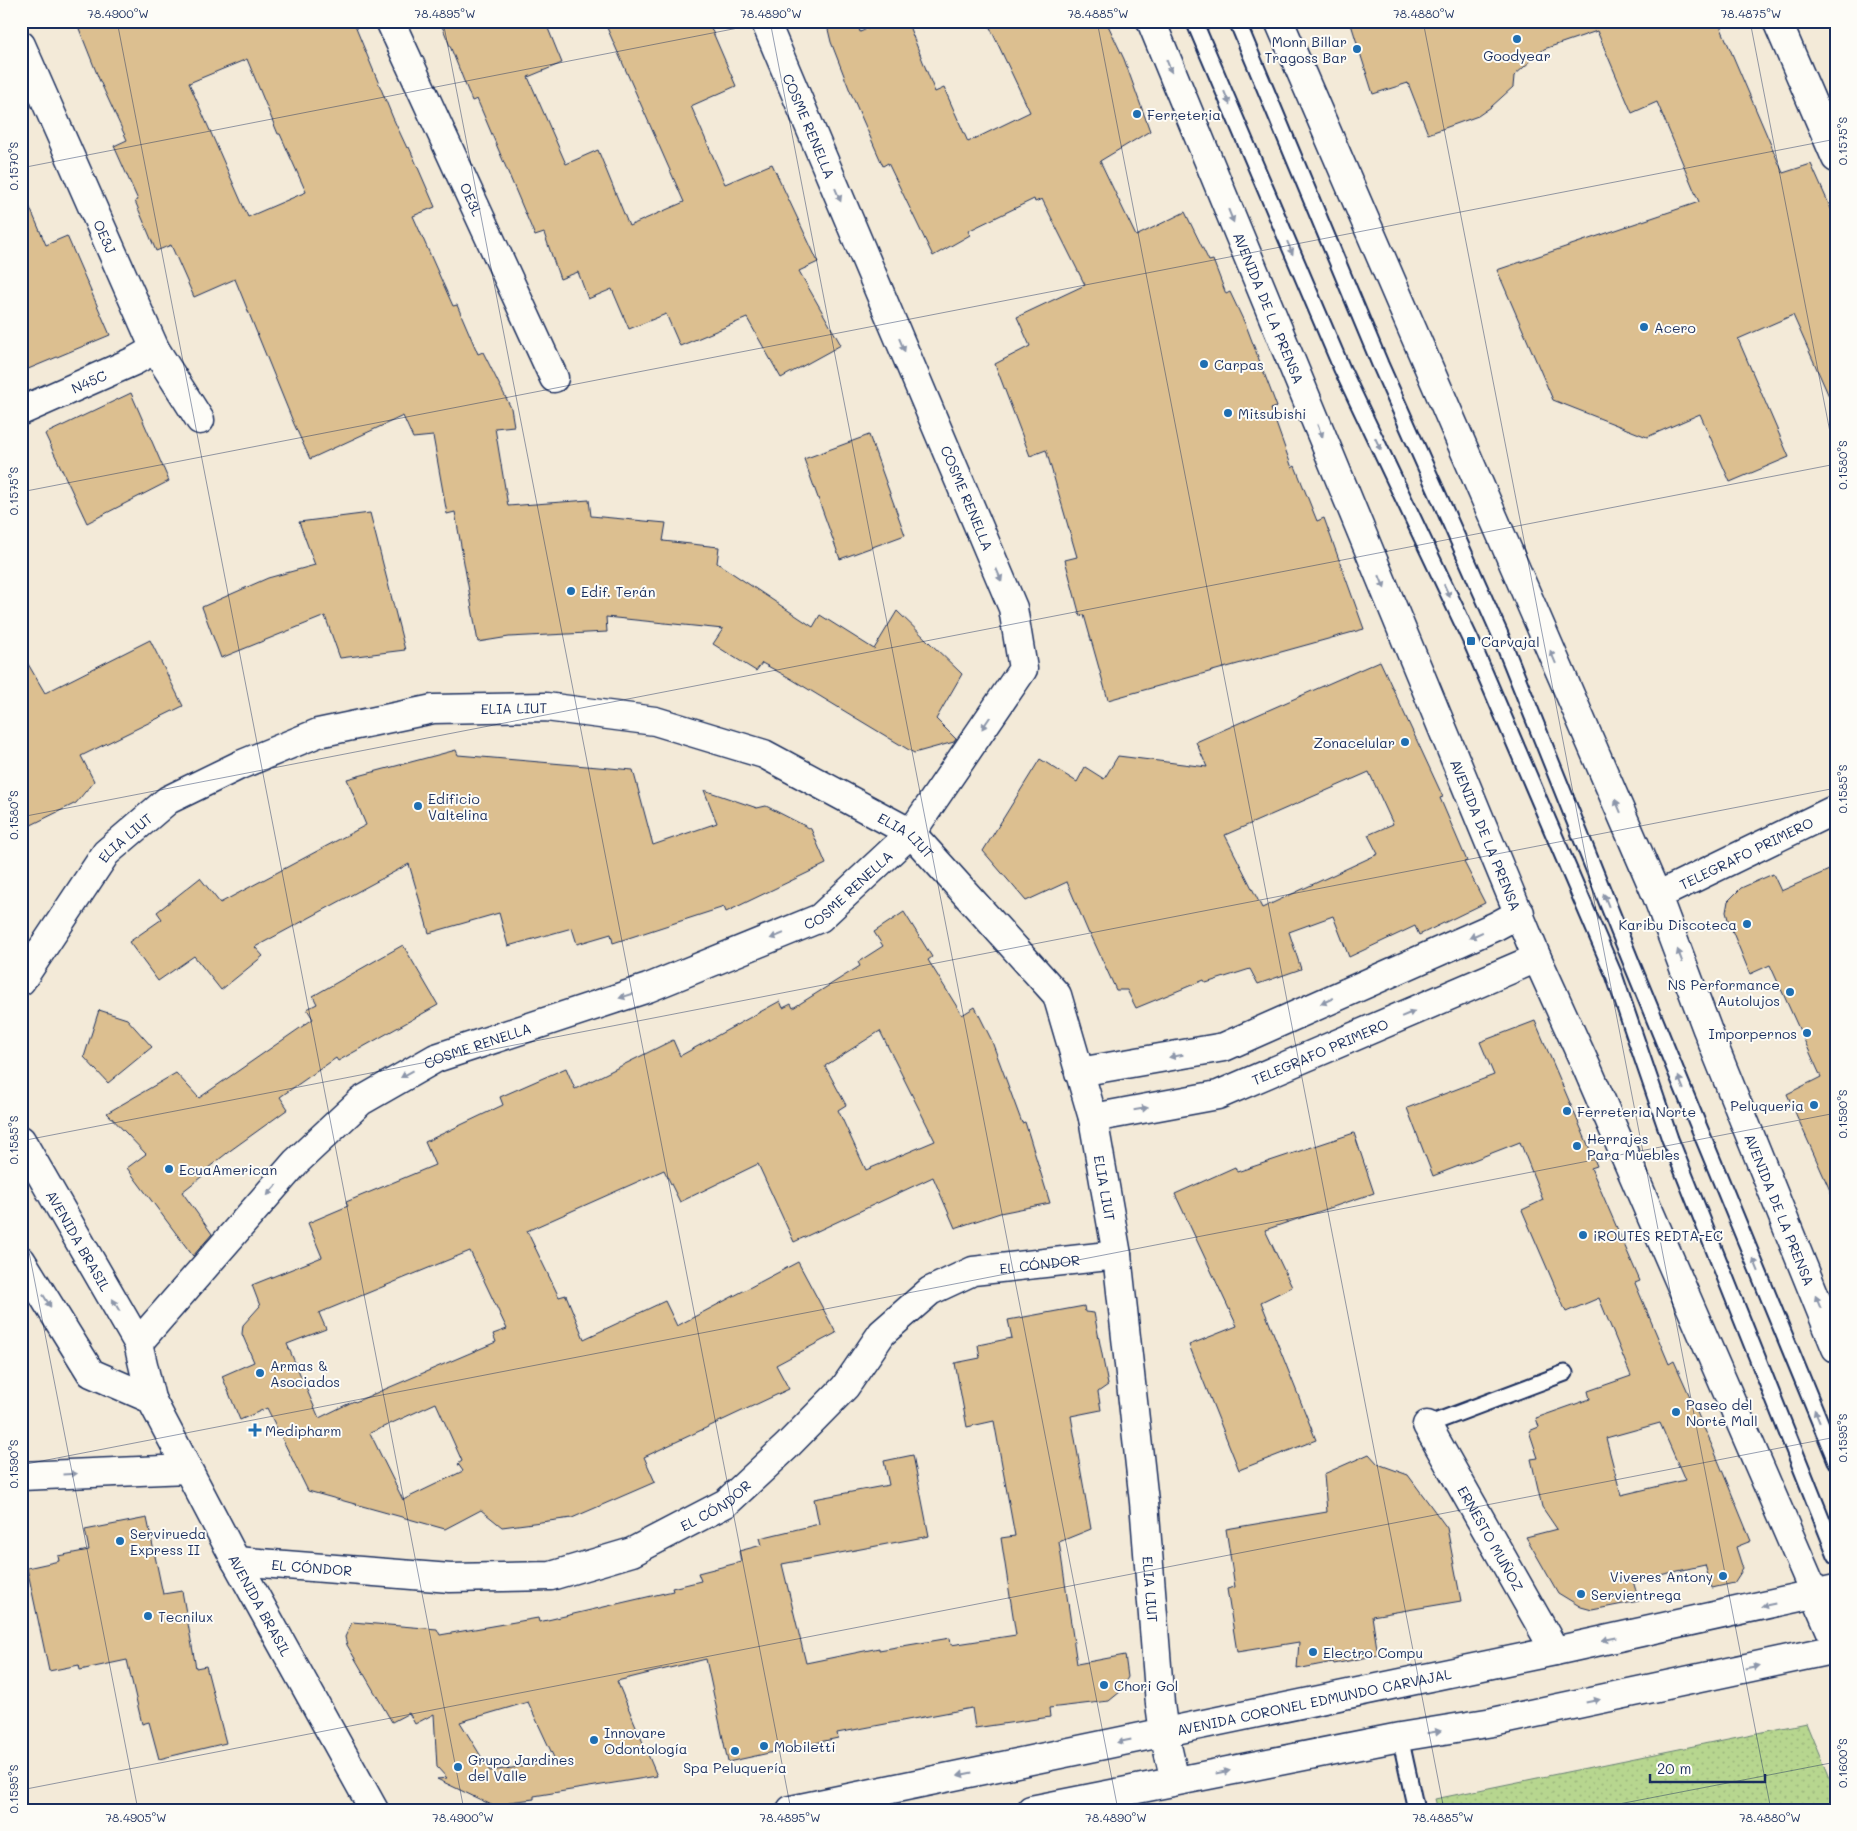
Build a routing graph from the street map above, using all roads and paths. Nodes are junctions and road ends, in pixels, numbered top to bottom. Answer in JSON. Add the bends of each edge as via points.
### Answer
{"nodes":[{"id":1,"x":390,"y":21,"type":"edge"},
{"id":2,"x":765,"y":21,"type":"edge"},
{"id":3,"x":1151,"y":21,"type":"edge"},
{"id":4,"x":1194,"y":21,"type":"edge"},
{"id":5,"x":1237,"y":21,"type":"edge"},
{"id":6,"x":1280,"y":21,"type":"edge"},
{"id":7,"x":1777,"y":21,"type":"edge"},
{"id":8,"x":22,"y":49,"type":"edge"},
{"id":9,"x":1836,"y":158,"type":"edge"},
{"id":10,"x":155,"y":349,"type":"junction"},
{"id":11,"x":554,"y":378,"type":"dead end"},
{"id":12,"x":21,"y":411,"type":"edge"},
{"id":13,"x":200,"y":420,"type":"dead end"},
{"id":14,"x":1836,"y":809,"type":"edge"},
{"id":15,"x":911,"y":833,"type":"junction"},
{"id":16,"x":1657,"y":896,"type":"junction"},
{"id":17,"x":1520,"y":913,"type":"junction"},
{"id":18,"x":1537,"y":958,"type":"junction"},
{"id":19,"x":21,"y":981,"type":"edge"},
{"id":20,"x":1079,"y":1072,"type":"junction"},
{"id":21,"x":1093,"y":1118,"type":"junction"},
{"id":22,"x":21,"y":1140,"type":"edge"},
{"id":23,"x":1117,"y":1255,"type":"junction"},
{"id":24,"x":21,"y":1260,"type":"edge"},
{"id":25,"x":138,"y":1343,"type":"junction"},
{"id":26,"x":1836,"y":1348,"type":"edge"},
{"id":27,"x":1565,"y":1373,"type":"dead end"},
{"id":28,"x":150,"y":1399,"type":"junction"},
{"id":29,"x":1427,"y":1425,"type":"joint"},
{"id":30,"x":1836,"y":1461,"type":"edge"},
{"id":31,"x":187,"y":1469,"type":"junction"},
{"id":32,"x":21,"y":1476,"type":"edge"},
{"id":33,"x":1836,"y":1555,"type":"edge"},
{"id":34,"x":236,"y":1561,"type":"junction"},
{"id":35,"x":1826,"y":1592,"type":"edge"},
{"id":36,"x":1836,"y":1643,"type":"edge"},
{"id":37,"x":1836,"y":1650,"type":"edge"},
{"id":38,"x":1555,"y":1651,"type":"junction"},
{"id":39,"x":1164,"y":1733,"type":"junction"},
{"id":40,"x":1400,"y":1737,"type":"junction"},
{"id":41,"x":1175,"y":1781,"type":"junction"},
{"id":42,"x":374,"y":1810,"type":"edge"},
{"id":43,"x":791,"y":1810,"type":"edge"},
{"id":44,"x":1031,"y":1810,"type":"edge"},
{"id":45,"x":1416,"y":1810,"type":"edge"}],
"edges":[{"from":1,"to":11,"type":"street","name":"OE3L"},
{"from":2,"to":15,"type":"street","name":"COSME RENELLA","one_way":true,"via":[[1013,608],[1022,669]]},
{"from":3,"to":17,"type":"street","name":"AVENIDA DE LA PRENSA","one_way":true},
{"from":4,"to":33,"type":"lane","one_way":true,"via":[[1342,369],[1471,641],[1614,975],[1670,1139]]},
{"from":30,"to":5,"type":"lane","one_way":true,"via":[[1499,632],[1380,364]]},
{"from":16,"to":6,"type":"street","name":"AVENIDA DE LA PRENSA","one_way":true},
{"from":7,"to":9,"type":"street"},
{"from":8,"to":10,"type":"street","name":"OE3J"},
{"from":10,"to":12,"type":"street","name":"N45C"},
{"from":10,"to":13,"type":"street","name":"OE3J"},
{"from":14,"to":16,"type":"street","name":"TELEGRAFO PRIMERO"},
{"from":15,"to":19,"type":"street","name":"ELIA LIUT","via":[[764,754],[655,721],[546,707],[433,708],[318,733],[240,765],[168,800],[106,853]]},
{"from":15,"to":20,"type":"street","name":"ELIA LIUT","via":[[1057,995]]},
{"from":15,"to":25,"type":"street","name":"COSME RENELLA","one_way":true,"via":[[820,918],[648,988],[436,1058],[360,1101],[296,1162]]},
{"from":26,"to":16,"type":"street","name":"AVENIDA DE LA PRENSA","one_way":true},
{"from":17,"to":18,"type":"street","name":"AVENIDA DE LA PRENSA"},
{"from":17,"to":20,"type":"street","one_way":true,"via":[[1224,1047]]},
{"from":21,"to":18,"type":"street","name":"TELEGRAFO PRIMERO","one_way":true,"via":[[1218,1094]]},
{"from":18,"to":35,"type":"street","name":"AVENIDA DE LA PRENSA"},
{"from":20,"to":21,"type":"street","name":"ELIA LIUT"},
{"from":21,"to":23,"type":"street","name":"ELIA LIUT"},
{"from":25,"to":22,"type":"street","name":"AVENIDA BRASIL","one_way":true},
{"from":23,"to":34,"type":"street","name":"EL CÓNDOR","via":[[973,1271],[930,1291],[882,1333],[845,1387],[726,1503],[632,1552],[552,1576],[450,1578]]},
{"from":23,"to":39,"type":"street","name":"ELIA LIUT","via":[[1144,1502]]},
{"from":24,"to":28,"type":"street","one_way":true,"via":[[91,1373]]},
{"from":25,"to":28,"type":"street","name":"AVENIDA BRASIL"},
{"from":27,"to":29,"type":"lane"},
{"from":28,"to":31,"type":"street","name":"AVENIDA BRASIL"},
{"from":29,"to":38,"type":"street","name":"ERNESTO MUÑOZ"},
{"from":32,"to":31,"type":"street","one_way":true},
{"from":31,"to":34,"type":"street","name":"AVENIDA BRASIL"},
{"from":34,"to":42,"type":"street","name":"AVENIDA BRASIL"},
{"from":35,"to":36,"type":"street","name":"AVENIDA DE LA PRENSA"},
{"from":35,"to":38,"type":"street","name":"AVENIDA CORONEL EDMUNDO CARVAJAL","one_way":true},
{"from":40,"to":37,"type":"street","one_way":true,"via":[[1493,1722]]},
{"from":38,"to":39,"type":"street","name":"AVENIDA CORONEL EDMUNDO CARVAJAL"},
{"from":39,"to":41,"type":"street","name":"ELIA LIUT"},
{"from":39,"to":43,"type":"street","name":"AVENIDA CORONEL EDMUNDO CARVAJAL","one_way":true},
{"from":41,"to":40,"type":"street","one_way":true},
{"from":40,"to":45,"type":"lane"},
{"from":41,"to":44,"type":"street"}]}
